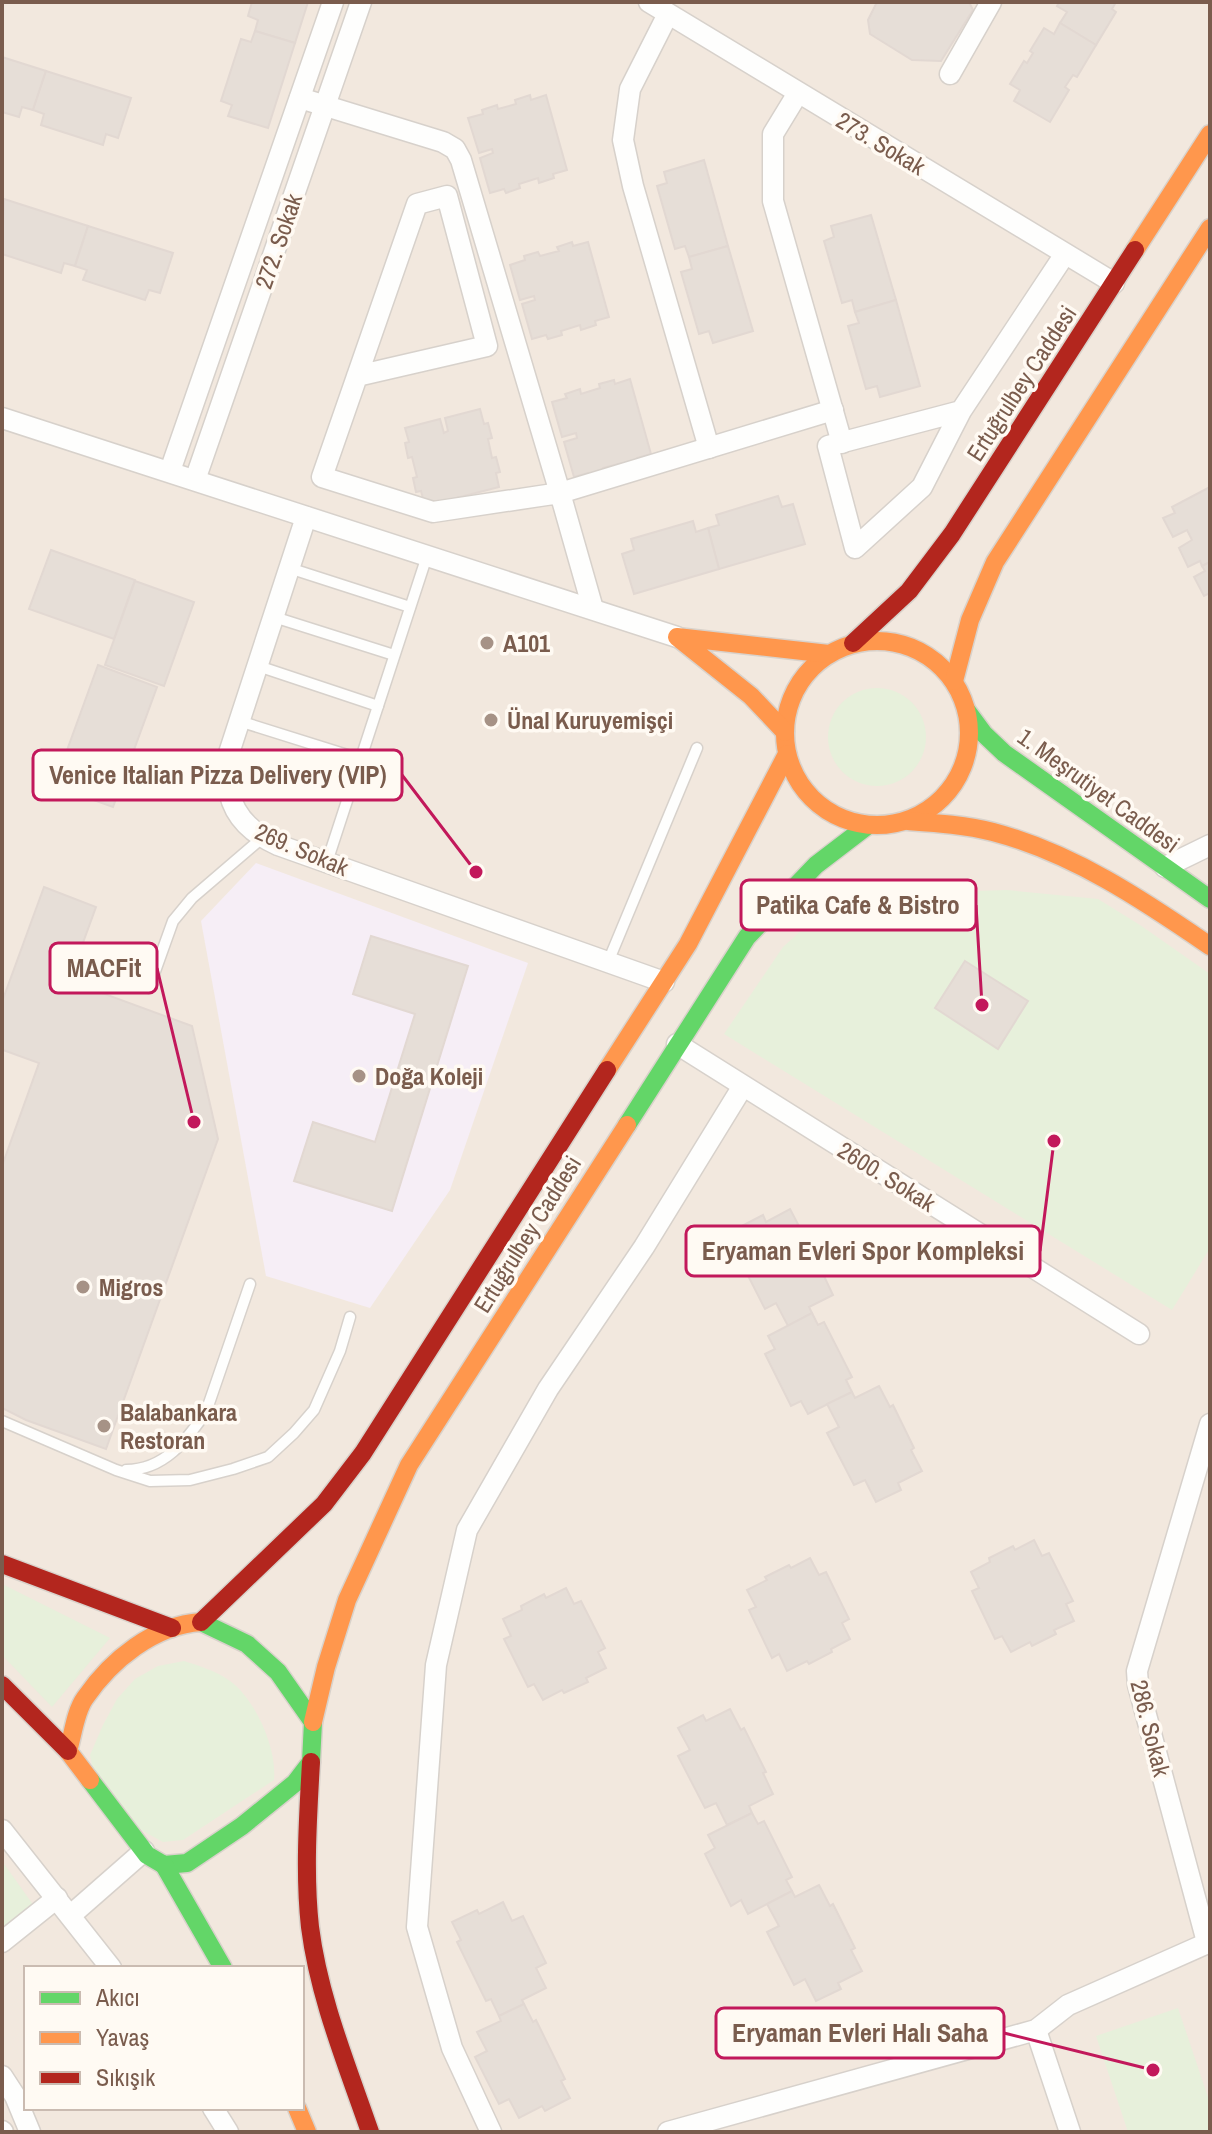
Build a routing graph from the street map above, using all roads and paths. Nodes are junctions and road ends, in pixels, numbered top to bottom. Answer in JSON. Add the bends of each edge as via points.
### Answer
{"nodes":[{"id":1,"x":333,"y":2,"type":"edge"},
{"id":2,"x":361,"y":2,"type":"edge"},
{"id":3,"x":649,"y":2,"type":"edge"},
{"id":4,"x":991,"y":2,"type":"edge"},
{"id":5,"x":668,"y":14,"type":"junction"},
{"id":6,"x":950,"y":74,"type":"dead end"},
{"id":7,"x":798,"y":93,"type":"junction"},
{"id":8,"x":300,"y":98,"type":"junction"},
{"id":9,"x":325,"y":106,"type":"junction"},
{"id":10,"x":1210,"y":134,"type":"edge"},
{"id":11,"x":1210,"y":228,"type":"edge"},
{"id":12,"x":1065,"y":254,"type":"junction"},
{"id":13,"x":1114,"y":283,"type":"junction"},
{"id":14,"x":357,"y":376,"type":"junction"},
{"id":15,"x":833,"y":410,"type":"junction"},
{"id":16,"x":961,"y":411,"type":"junction"},
{"id":17,"x":2,"y":418,"type":"edge"},
{"id":18,"x":842,"y":443,"type":"junction"},
{"id":19,"x":709,"y":448,"type":"junction"},
{"id":20,"x":170,"y":471,"type":"junction"},
{"id":21,"x":195,"y":480,"type":"junction"},
{"id":22,"x":560,"y":493,"type":"junction"},
{"id":23,"x":306,"y":517,"type":"junction"},
{"id":24,"x":427,"y":556,"type":"junction"},
{"id":25,"x":289,"y":568,"type":"junction"},
{"id":26,"x":410,"y":607,"type":"junction"},
{"id":27,"x":593,"y":609,"type":"junction"},
{"id":28,"x":274,"y":617,"type":"junction"},
{"id":29,"x":677,"y":637,"type":"junction"},
{"id":30,"x":853,"y":643,"type":"junction"},
{"id":31,"x":829,"y":654,"type":"junction"},
{"id":32,"x":394,"y":655,"type":"junction"},
{"id":33,"x":258,"y":666,"type":"junction"},
{"id":34,"x":954,"y":681,"type":"junction"},
{"id":35,"x":378,"y":706,"type":"junction"},
{"id":36,"x":967,"y":711,"type":"junction"},
{"id":37,"x":239,"y":721,"type":"junction"},
{"id":38,"x":785,"y":732,"type":"junction"},
{"id":39,"x":697,"y":748,"type":"dead end"},
{"id":40,"x":787,"y":754,"type":"junction"},
{"id":41,"x":360,"y":759,"type":"junction"},
{"id":42,"x":908,"y":821,"type":"junction"},
{"id":43,"x":867,"y":826,"type":"junction"},
{"id":44,"x":262,"y":838,"type":"junction"},
{"id":45,"x":1210,"y":845,"type":"edge"},
{"id":46,"x":327,"y":862,"type":"junction"},
{"id":47,"x":1165,"y":867,"type":"junction"},
{"id":48,"x":1210,"y":899,"type":"edge"},
{"id":49,"x":1210,"y":946,"type":"edge"},
{"id":50,"x":608,"y":962,"type":"junction"},
{"id":51,"x":664,"y":982,"type":"junction"},
{"id":52,"x":149,"y":988,"type":"dead end"},
{"id":53,"x":677,"y":1044,"type":"junction"},
{"id":54,"x":743,"y":1086,"type":"junction"},
{"id":55,"x":250,"y":1284,"type":"dead end"},
{"id":56,"x":350,"y":1317,"type":"dead end"},
{"id":57,"x":1139,"y":1334,"type":"dead end"},
{"id":58,"x":2,"y":1421,"type":"edge"},
{"id":59,"x":1210,"y":1424,"type":"edge"},
{"id":60,"x":116,"y":1470,"type":"junction"},
{"id":61,"x":2,"y":1564,"type":"edge"},
{"id":62,"x":201,"y":1622,"type":"junction"},
{"id":63,"x":172,"y":1628,"type":"junction"},
{"id":64,"x":2,"y":1685,"type":"edge"},
{"id":65,"x":313,"y":1722,"type":"junction"},
{"id":66,"x":68,"y":1751,"type":"junction"},
{"id":67,"x":311,"y":1762,"type":"junction"},
{"id":68,"x":2,"y":1830,"type":"edge"},
{"id":69,"x":144,"y":1851,"type":"junction"},
{"id":70,"x":164,"y":1865,"type":"junction"},
{"id":71,"x":57,"y":1898,"type":"junction"},
{"id":72,"x":71,"y":1915,"type":"junction"},
{"id":73,"x":2,"y":1942,"type":"edge"},
{"id":74,"x":1209,"y":1942,"type":"edge"},
{"id":75,"x":109,"y":1966,"type":"edge"},
{"id":76,"x":222,"y":1966,"type":"edge"},
{"id":77,"x":1036,"y":2030,"type":"junction"},
{"id":78,"x":2,"y":2076,"type":"edge"},
{"id":79,"x":21,"y":2092,"type":"edge"},
{"id":80,"x":25,"y":2110,"type":"edge"},
{"id":81,"x":214,"y":2110,"type":"edge"},
{"id":82,"x":298,"y":2110,"type":"edge"},
{"id":83,"x":30,"y":2132,"type":"edge"},
{"id":84,"x":228,"y":2132,"type":"edge"},
{"id":85,"x":307,"y":2132,"type":"edge"},
{"id":86,"x":370,"y":2132,"type":"edge"},
{"id":87,"x":491,"y":2132,"type":"edge"},
{"id":88,"x":668,"y":2132,"type":"edge"},
{"id":89,"x":1070,"y":2132,"type":"edge"}],
"edges":[{"from":1,"to":8,"type":"street","name":"272. Sokak"},
{"from":2,"to":9,"type":"street","name":"272. Sokak"},
{"from":3,"to":5,"type":"street","name":"273. Sokak"},
{"from":4,"to":6,"type":"street"},
{"from":5,"to":7,"type":"street","name":"273. Sokak"},
{"from":5,"to":19,"type":"street","via":[[630,89],[623,140]]},
{"from":7,"to":12,"type":"street","name":"273. Sokak"},
{"from":7,"to":15,"type":"street","via":[[773,134],[773,201]]},
{"from":8,"to":9,"type":"street"},
{"from":8,"to":20,"type":"street","name":"272. Sokak"},
{"from":9,"to":21,"type":"street","name":"272. Sokak"},
{"from":9,"to":22,"type":"street","via":[[455,149]]},
{"from":10,"to":13,"type":"main road","name":"Ertuğrulbey Caddesi"},
{"from":11,"to":34,"type":"main road","via":[[995,562],[959,647]]},
{"from":12,"to":13,"type":"street","name":"273. Sokak"},
{"from":12,"to":16,"type":"street"},
{"from":13,"to":30,"type":"main road","name":"Ertuğrulbey Caddesi","via":[[952,534],[909,591]]},
{"from":14,"to":14,"type":"street","via":[[417,204],[447,196],[487,346]]},
{"from":14,"to":22,"type":"street","via":[[322,477],[433,512]]},
{"from":15,"to":18,"type":"street"},
{"from":15,"to":19,"type":"street"},
{"from":16,"to":18,"type":"street"},
{"from":16,"to":18,"type":"street","via":[[922,487],[855,548],[828,446]]},
{"from":17,"to":20,"type":"street"},
{"from":19,"to":22,"type":"street"},
{"from":20,"to":21,"type":"street"},
{"from":21,"to":23,"type":"street"},
{"from":22,"to":27,"type":"street"},
{"from":23,"to":24,"type":"street"},
{"from":23,"to":25,"type":"street","name":"269. Sokak"},
{"from":24,"to":26,"type":"lane"},
{"from":24,"to":27,"type":"street"},
{"from":25,"to":26,"type":"lane"},
{"from":25,"to":28,"type":"street","name":"269. Sokak"},
{"from":26,"to":32,"type":"lane"},
{"from":27,"to":29,"type":"street"},
{"from":28,"to":32,"type":"lane"},
{"from":28,"to":33,"type":"street","name":"269. Sokak"},
{"from":29,"to":31,"type":"main road"},
{"from":29,"to":38,"type":"main road","via":[[751,696]]},
{"from":30,"to":31,"type":"main road"},
{"from":30,"to":34,"type":"main road","via":[[882,640],[910,646]]},
{"from":31,"to":38,"type":"main road","via":[[795,690]]},
{"from":32,"to":35,"type":"lane"},
{"from":33,"to":35,"type":"lane"},
{"from":33,"to":37,"type":"street","name":"269. Sokak"},
{"from":34,"to":36,"type":"main road"},
{"from":35,"to":41,"type":"lane"},
{"from":36,"to":42,"type":"main road","via":[[970,738],[951,789]]},
{"from":36,"to":47,"type":"main road","name":"1. Meşrutiyet Caddesi","via":[[1004,753]]},
{"from":37,"to":41,"type":"lane"},
{"from":37,"to":44,"type":"street","name":"269. Sokak","via":[[225,778],[246,826]]},
{"from":38,"to":40,"type":"main road"},
{"from":39,"to":50,"type":"lane"},
{"from":40,"to":43,"type":"main road","via":[[801,787],[819,806]]},
{"from":40,"to":51,"type":"main road","name":"Ertuğrulbey Caddesi"},
{"from":41,"to":46,"type":"lane"},
{"from":42,"to":43,"type":"main road"},
{"from":42,"to":49,"type":"main road","via":[[993,832],[1058,855],[1124,889]]},
{"from":43,"to":53,"type":"main road","name":"Ertuğrulbey Caddesi","via":[[816,865],[747,937]]},
{"from":44,"to":46,"type":"street","name":"269. Sokak"},
{"from":44,"to":52,"type":"lane","via":[[173,921]]},
{"from":45,"to":47,"type":"street"},
{"from":46,"to":50,"type":"street","name":"269. Sokak"},
{"from":47,"to":48,"type":"main road","name":"1. Meşrutiyet Caddesi"},
{"from":50,"to":51,"type":"street","name":"269. Sokak"},
{"from":51,"to":62,"type":"main road","name":"Ertuğrulbey Caddesi","via":[[363,1453],[324,1504]]},
{"from":53,"to":54,"type":"street","name":"2600. Sokak"},
{"from":53,"to":65,"type":"main road","name":"Ertuğrulbey Caddesi","via":[[409,1465],[347,1600]]},
{"from":54,"to":57,"type":"street","name":"2600. Sokak"},
{"from":54,"to":87,"type":"street","via":[[548,1389],[467,1530],[436,1665],[417,1927],[452,2048]]},
{"from":55,"to":60,"type":"lane","via":[[206,1412],[193,1431],[176,1451],[154,1464]]},
{"from":56,"to":60,"type":"lane","via":[[314,1410],[268,1457],[190,1480],[150,1481]]},
{"from":58,"to":60,"type":"lane"},
{"from":59,"to":74,"type":"street","name":"286. Sokak","via":[[1137,1671]]},
{"from":61,"to":63,"type":"main road"},
{"from":62,"to":63,"type":"main road"},
{"from":62,"to":65,"type":"main road","via":[[247,1644],[278,1672]]},
{"from":63,"to":66,"type":"main road","via":[[141,1642],[83,1700]]},
{"from":64,"to":66,"type":"main road"},
{"from":65,"to":67,"type":"main road"},
{"from":66,"to":69,"type":"main road"},
{"from":67,"to":70,"type":"main road","via":[[295,1783],[242,1826],[187,1863]]},
{"from":67,"to":86,"type":"main road","via":[[306,1872],[313,1949]]},
{"from":68,"to":71,"type":"street"},
{"from":69,"to":70,"type":"main road"},
{"from":69,"to":72,"type":"street"},
{"from":70,"to":76,"type":"main road"},
{"from":71,"to":72,"type":"street"},
{"from":71,"to":73,"type":"street"},
{"from":72,"to":75,"type":"street"},
{"from":74,"to":77,"type":"street","via":[[1068,2005]]},
{"from":77,"to":88,"type":"street"},
{"from":77,"to":89,"type":"street"},
{"from":78,"to":79,"type":"street"},
{"from":80,"to":83,"type":"street"},
{"from":81,"to":84,"type":"street"},
{"from":82,"to":85,"type":"main road"}]}
